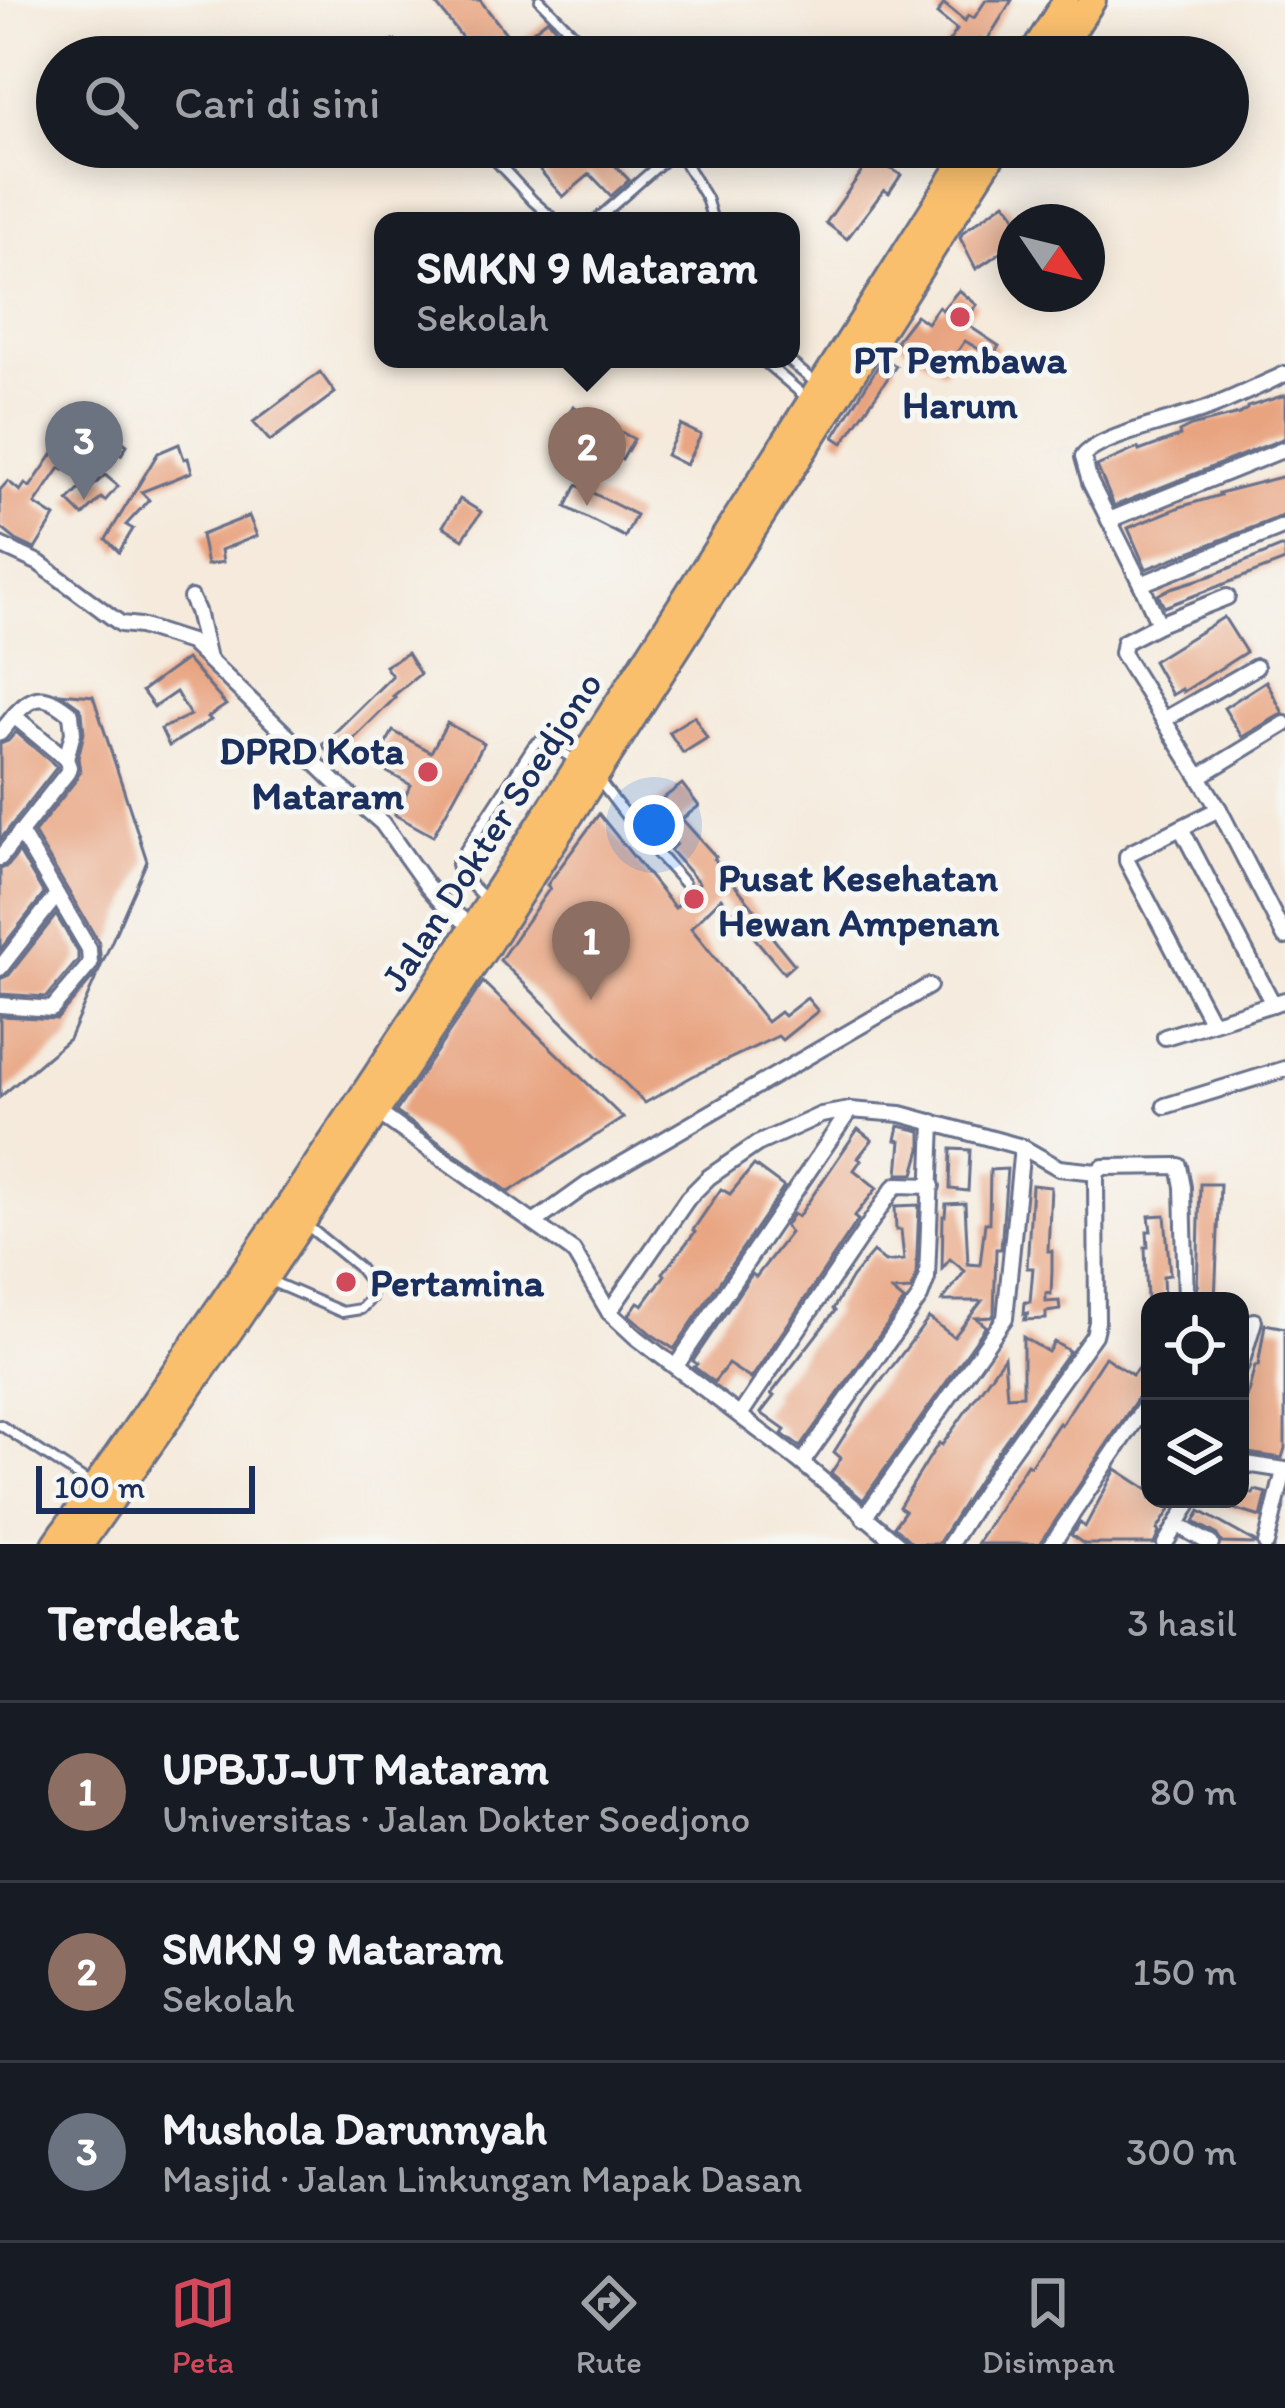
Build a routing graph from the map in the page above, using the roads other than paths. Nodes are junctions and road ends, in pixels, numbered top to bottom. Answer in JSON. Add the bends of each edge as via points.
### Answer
{"nodes":[{"id":1,"x":540,"y":0,"type":"edge"},
{"id":2,"x":1066,"y":0,"type":"edge"},
{"id":3,"x":1094,"y":0,"type":"edge"},
{"id":4,"x":575,"y":36,"type":"edge"},
{"id":5,"x":1051,"y":36,"type":"edge"},
{"id":6,"x":1061,"y":36,"type":"edge"},
{"id":7,"x":502,"y":168,"type":"edge"},
{"id":8,"x":654,"y":168,"type":"edge"},
{"id":9,"x":688,"y":168,"type":"edge"},
{"id":10,"x":960,"y":168,"type":"edge"},
{"id":11,"x":984,"y":168,"type":"edge"},
{"id":12,"x":546,"y":212,"type":"edge"},
{"id":13,"x":605,"y":212,"type":"edge"},
{"id":14,"x":710,"y":212,"type":"edge"},
{"id":15,"x":773,"y":368,"type":"edge"},
{"id":16,"x":795,"y":368,"type":"edge"},
{"id":17,"x":1285,"y":374,"type":"edge"},
{"id":18,"x":824,"y":402,"type":"junction"},
{"id":19,"x":1285,"y":449,"type":"edge"},
{"id":20,"x":1109,"y":520,"type":"junction"},
{"id":21,"x":1285,"y":526,"type":"edge"},
{"id":22,"x":0,"y":545,"type":"edge"},
{"id":23,"x":1141,"y":584,"type":"junction"},
{"id":24,"x":1227,"y":597,"type":"dead end"},
{"id":25,"x":191,"y":598,"type":"dead end"},
{"id":26,"x":1159,"y":624,"type":"junction"},
{"id":27,"x":208,"y":659,"type":"junction"},
{"id":28,"x":1256,"y":668,"type":"dead end"},
{"id":29,"x":14,"y":716,"type":"junction"},
{"id":30,"x":1165,"y":719,"type":"junction"},
{"id":31,"x":1285,"y":724,"type":"edge"},
{"id":32,"x":0,"y":733,"type":"edge"},
{"id":33,"x":66,"y":759,"type":"junction"},
{"id":34,"x":587,"y":770,"type":"junction"},
{"id":35,"x":1200,"y":776,"type":"junction"},
{"id":36,"x":1219,"y":809,"type":"junction"},
{"id":37,"x":1181,"y":828,"type":"junction"},
{"id":38,"x":20,"y":832,"type":"junction"},
{"id":39,"x":0,"y":858,"type":"edge"},
{"id":40,"x":684,"y":883,"type":"dead end"},
{"id":41,"x":58,"y":895,"type":"junction"},
{"id":42,"x":488,"y":902,"type":"junction"},
{"id":43,"x":472,"y":927,"type":"junction"},
{"id":44,"x":1285,"y":937,"type":"edge"},
{"id":45,"x":0,"y":968,"type":"edge"},
{"id":46,"x":929,"y":986,"type":"dead end"},
{"id":47,"x":1279,"y":1002,"type":"edge"},
{"id":48,"x":0,"y":1005,"type":"edge"},
{"id":49,"x":1211,"y":1022,"type":"junction"},
{"id":50,"x":1166,"y":1037,"type":"dead end"},
{"id":51,"x":1285,"y":1069,"type":"edge"},
{"id":52,"x":1165,"y":1106,"type":"dead end"},
{"id":53,"x":850,"y":1110,"type":"junction"},
{"id":54,"x":377,"y":1112,"type":"junction"},
{"id":55,"x":933,"y":1122,"type":"junction"},
{"id":56,"x":1022,"y":1147,"type":"junction"},
{"id":57,"x":1097,"y":1172,"type":"junction"},
{"id":58,"x":932,"y":1186,"type":"junction"},
{"id":59,"x":303,"y":1222,"type":"junction"},
{"id":60,"x":535,"y":1222,"type":"junction"},
{"id":61,"x":266,"y":1279,"type":"junction"},
{"id":62,"x":1186,"y":1292,"type":"edge"},
{"id":63,"x":230,"y":1312,"type":"junction"},
{"id":64,"x":609,"y":1312,"type":"junction"},
{"id":65,"x":1255,"y":1321,"type":"dead end"},
{"id":66,"x":1249,"y":1340,"type":"edge"},
{"id":67,"x":676,"y":1366,"type":"junction"},
{"id":68,"x":1149,"y":1400,"type":"edge"},
{"id":69,"x":740,"y":1415,"type":"junction"},
{"id":70,"x":0,"y":1425,"type":"edge"},
{"id":71,"x":802,"y":1463,"type":"junction"},
{"id":72,"x":1249,"y":1465,"type":"edge"},
{"id":73,"x":1285,"y":1471,"type":"edge"},
{"id":74,"x":94,"y":1487,"type":"junction"},
{"id":75,"x":1187,"y":1508,"type":"edge"},
{"id":76,"x":864,"y":1518,"type":"junction"},
{"id":77,"x":1178,"y":1525,"type":"junction"},
{"id":78,"x":879,"y":1539,"type":"edge"},
{"id":79,"x":55,"y":1544,"type":"edge"},
{"id":80,"x":81,"y":1544,"type":"edge"},
{"id":81,"x":898,"y":1544,"type":"edge"},
{"id":82,"x":950,"y":1544,"type":"edge"},
{"id":83,"x":1052,"y":1544,"type":"edge"},
{"id":84,"x":1165,"y":1544,"type":"edge"},
{"id":85,"x":1210,"y":1544,"type":"edge"},
{"id":86,"x":1267,"y":1544,"type":"edge"}],
"edges":[{"from":1,"to":4,"type":"lane"},
{"from":2,"to":5,"type":"highway"},
{"from":3,"to":6,"type":"highway"},
{"from":7,"to":12,"type":"lane"},
{"from":8,"to":13,"type":"lane"},
{"from":9,"to":14,"type":"lane"},
{"from":10,"to":18,"type":"highway","name":"Jalan Dokter Soedjono"},
{"from":11,"to":18,"type":"highway","name":"Jalan Dokter Soedjono"},
{"from":15,"to":18,"type":"lane"},
{"from":16,"to":18,"type":"lane"},
{"from":17,"to":20,"type":"street","via":[[1086,450],[1090,482]]},
{"from":18,"to":34,"type":"highway","name":"Jalan Dokter Soedjono"},
{"from":19,"to":20,"type":"street"},
{"from":20,"to":23,"type":"street"},
{"from":21,"to":23,"type":"street"},
{"from":22,"to":27,"type":"street","via":[[39,563],[121,624],[190,642]]},
{"from":23,"to":26,"type":"street"},
{"from":24,"to":26,"type":"street"},
{"from":25,"to":27,"type":"street"},
{"from":26,"to":30,"type":"street","via":[[1122,650]]},
{"from":27,"to":43,"type":"street","via":[[382,824],[443,905]]},
{"from":28,"to":30,"type":"street"},
{"from":29,"to":32,"type":"street"},
{"from":29,"to":33,"type":"street"},
{"from":29,"to":33,"type":"street","via":[[41,698],[70,714]]},
{"from":30,"to":35,"type":"street"},
{"from":31,"to":35,"type":"street"},
{"from":33,"to":38,"type":"street","via":[[67,773]]},
{"from":34,"to":40,"type":"lane"},
{"from":34,"to":42,"type":"highway","name":"Jalan Dokter Soedjono"},
{"from":34,"to":42,"type":"lane","via":[[545,743],[533,746],[456,864]]},
{"from":34,"to":54,"type":"highway","name":"Jalan Dokter Soedjono","via":[[506,919]]},
{"from":35,"to":36,"type":"street"},
{"from":36,"to":37,"type":"street"},
{"from":36,"to":44,"type":"street"},
{"from":37,"to":47,"type":"street"},
{"from":37,"to":49,"type":"street","via":[[1126,860]]},
{"from":38,"to":39,"type":"street"},
{"from":38,"to":41,"type":"street"},
{"from":41,"to":45,"type":"street"},
{"from":41,"to":48,"type":"street","via":[[90,964],[52,1010]]},
{"from":42,"to":43,"type":"highway","name":"Jalan Dokter Soedjono"},
{"from":43,"to":63,"type":"highway","name":"Jalan Dokter Soedjono"},
{"from":46,"to":60,"type":"street"},
{"from":47,"to":49,"type":"street"},
{"from":49,"to":50,"type":"street"},
{"from":51,"to":52,"type":"street"},
{"from":53,"to":55,"type":"street"},
{"from":53,"to":64,"type":"street","via":[[757,1144],[709,1177]]},
{"from":53,"to":67,"type":"street"},
{"from":54,"to":59,"type":"highway","name":"Jalan Dokter Soedjono"},
{"from":54,"to":60,"type":"street"},
{"from":55,"to":56,"type":"street"},
{"from":55,"to":58,"type":"street"},
{"from":56,"to":57,"type":"street","via":[[1059,1168]]},
{"from":56,"to":76,"type":"street","via":[[1005,1318]]},
{"from":57,"to":62,"type":"street","via":[[1179,1166]]},
{"from":57,"to":82,"type":"street","via":[[1094,1335]]},
{"from":58,"to":69,"type":"street","via":[[897,1185],[886,1196]]},
{"from":58,"to":71,"type":"street","via":[[920,1297]]},
{"from":59,"to":61,"type":"highway","name":"Jalan Dokter Soedjono"},
{"from":59,"to":61,"type":"lane","via":[[358,1267],[371,1298],[361,1310],[342,1312]]},
{"from":60,"to":64,"type":"street","via":[[573,1251]]},
{"from":61,"to":63,"type":"highway","name":"Jalan Dokter Soedjono"},
{"from":63,"to":74,"type":"highway","name":"Jalan Dokter Soedjono"},
{"from":63,"to":80,"type":"highway","name":"Jalan Dokter Soedjono"},
{"from":64,"to":67,"type":"street"},
{"from":65,"to":66,"type":"street"},
{"from":67,"to":69,"type":"street"},
{"from":68,"to":83,"type":"street"},
{"from":69,"to":71,"type":"street"},
{"from":70,"to":74,"type":"lane"},
{"from":71,"to":76,"type":"street"},
{"from":72,"to":73,"type":"street"},
{"from":73,"to":86,"type":"street"},
{"from":74,"to":79,"type":"highway","name":"Jalan Dokter Soedjono"},
{"from":75,"to":77,"type":"street"},
{"from":76,"to":78,"type":"street"},
{"from":77,"to":84,"type":"street"},
{"from":77,"to":85,"type":"street"},
{"from":78,"to":81,"type":"street"}]}
